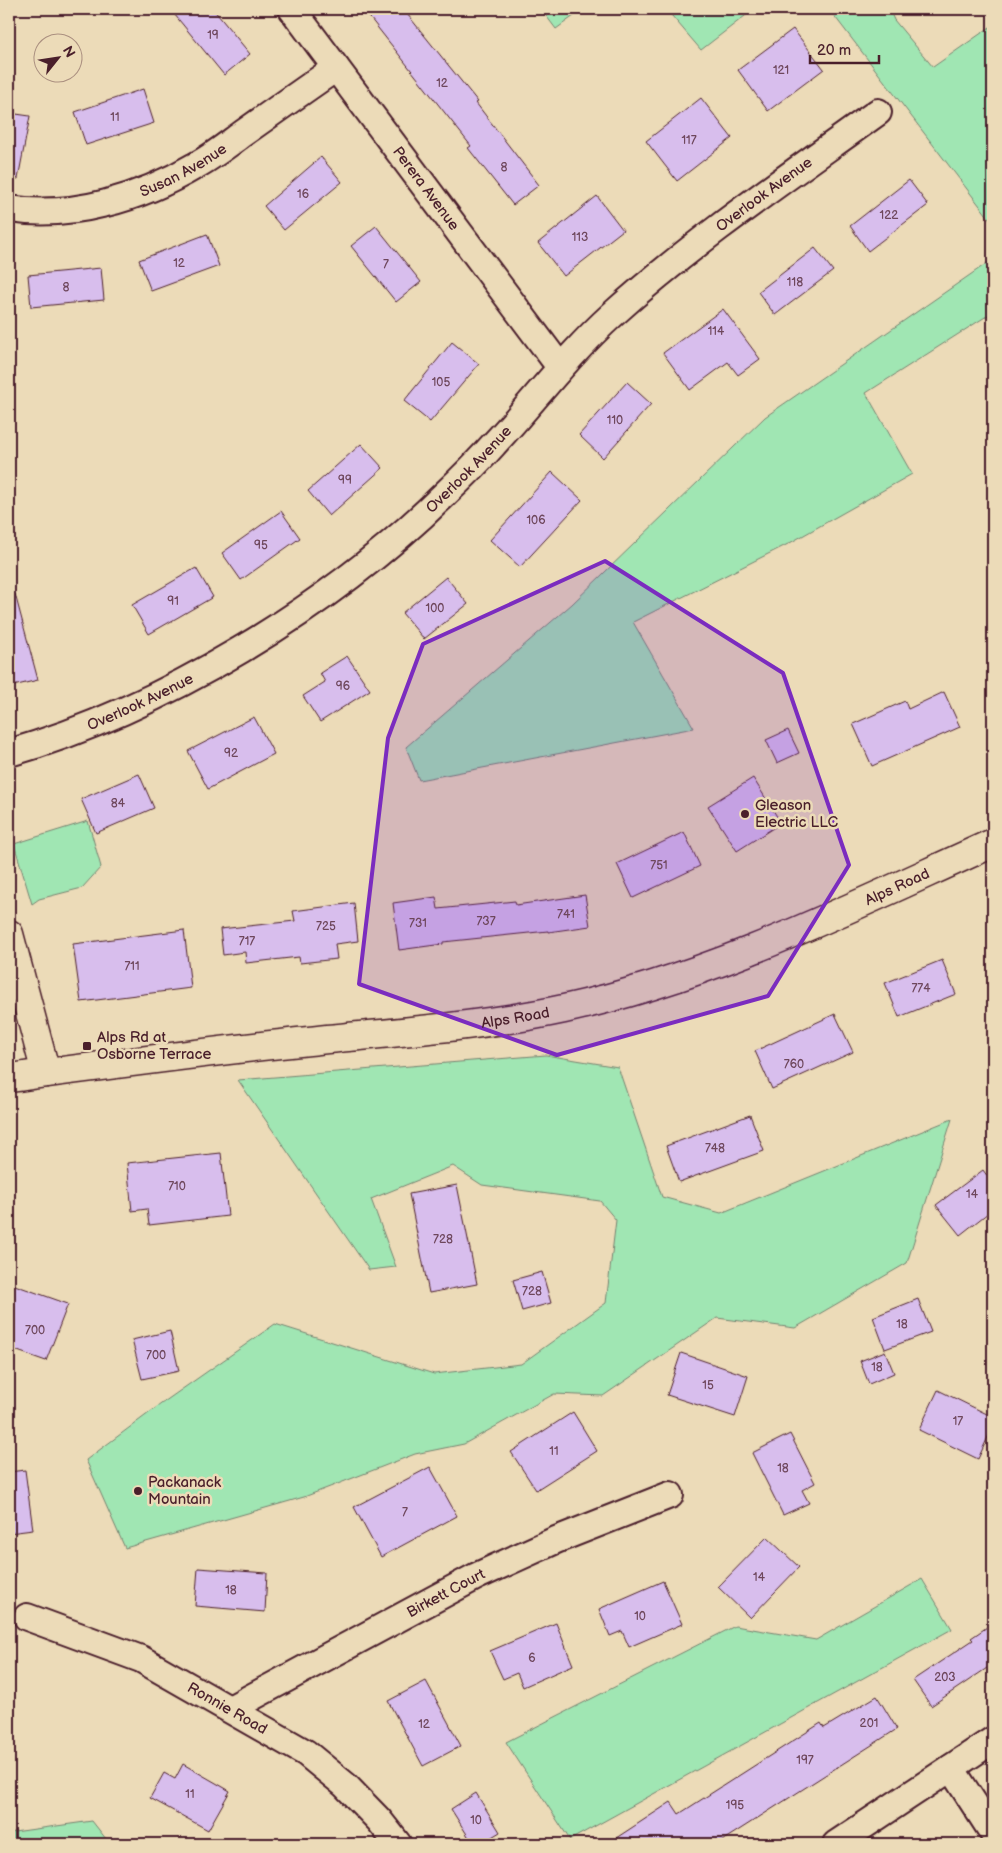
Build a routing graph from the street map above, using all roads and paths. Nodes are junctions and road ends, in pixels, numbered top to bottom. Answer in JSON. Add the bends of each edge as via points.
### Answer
{"nodes":[{"id":1,"x":292,"y":9,"type":"edge"},
{"id":2,"x":336,"y":68,"type":"junction"},
{"id":3,"x":878,"y":112,"type":"dead end"},
{"id":4,"x":9,"y":209,"type":"edge"},
{"id":5,"x":560,"y":367,"type":"junction"},
{"id":6,"x":9,"y":753,"type":"edge"},
{"id":7,"x":993,"y":842,"type":"edge"},
{"id":8,"x":9,"y":934,"type":"edge"},
{"id":9,"x":46,"y":1073,"type":"junction"},
{"id":10,"x":9,"y":1078,"type":"edge"},
{"id":11,"x":670,"y":1495,"type":"dead end"},
{"id":12,"x":27,"y":1618,"type":"dead end"},
{"id":13,"x":230,"y":1709,"type":"junction"},
{"id":14,"x":993,"y":1740,"type":"edge"},
{"id":15,"x":950,"y":1768,"type":"junction"},
{"id":16,"x":993,"y":1833,"type":"edge"},
{"id":17,"x":398,"y":1844,"type":"edge"},
{"id":18,"x":836,"y":1844,"type":"edge"}],
"edges":[{"from":1,"to":2,"type":"street","name":"Perera Avenue"},
{"from":2,"to":4,"type":"street","name":"Susan Avenue","via":[[197,166],[161,184],[87,207],[49,211]]},
{"from":2,"to":5,"type":"street","name":"Perera Avenue"},
{"from":3,"to":5,"type":"street","name":"Overlook Avenue","via":[[665,269],[610,316]]},
{"from":5,"to":6,"type":"street","name":"Overlook Avenue","via":[[494,444],[442,497],[387,547],[327,593],[264,636],[199,674],[79,730]]},
{"from":7,"to":9,"type":"main road","name":"Alps Road","via":[[764,946],[635,991],[565,1009],[511,1019]]},
{"from":8,"to":9,"type":"main road"},
{"from":9,"to":10,"type":"main road","name":"Alps Road"},
{"from":11,"to":13,"type":"street","name":"Birkett Court","via":[[556,1540],[477,1576]]},
{"from":12,"to":13,"type":"street","name":"Ronnie Road","via":[[141,1659]]},
{"from":13,"to":17,"type":"street","name":"Ronnie Road","via":[[306,1754],[339,1779]]},
{"from":14,"to":15,"type":"street"},
{"from":15,"to":16,"type":"street"},
{"from":15,"to":18,"type":"street"}]}
